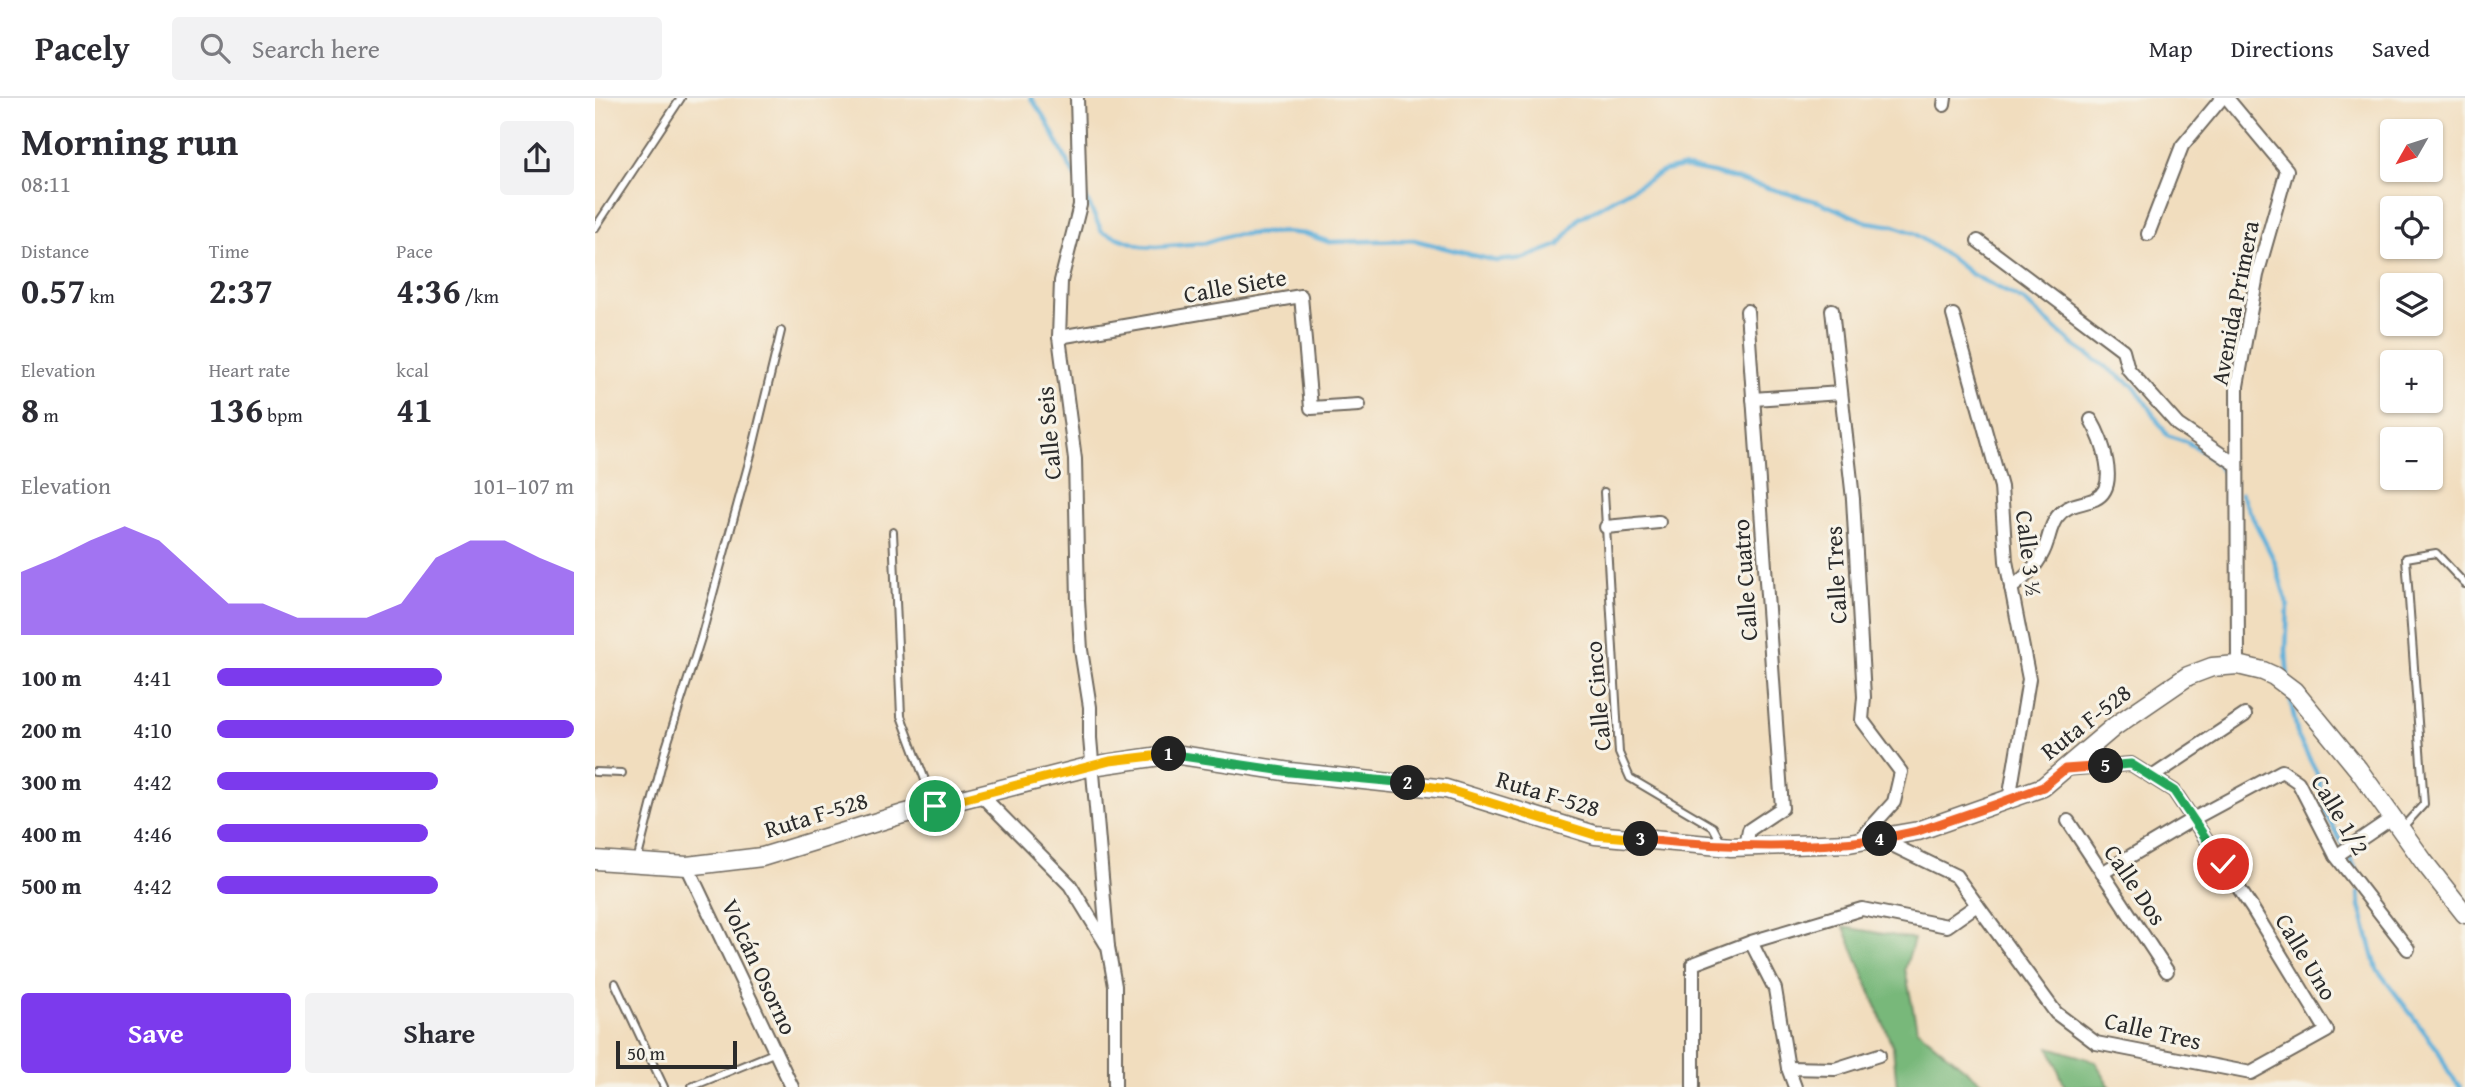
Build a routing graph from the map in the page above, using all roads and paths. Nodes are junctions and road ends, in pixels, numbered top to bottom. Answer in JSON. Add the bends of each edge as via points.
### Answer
{"nodes":[{"id":1,"x":681,"y":98,"type":"edge"},
{"id":2,"x":1077,"y":98,"type":"edge"},
{"id":3,"x":2225,"y":98,"type":"edge"},
{"id":4,"x":595,"y":228,"type":"edge"},
{"id":5,"x":2148,"y":234,"type":"dead end"},
{"id":6,"x":1978,"y":241,"type":"dead end"},
{"id":7,"x":1832,"y":310,"type":"dead end"},
{"id":8,"x":1747,"y":311,"type":"dead end"},
{"id":9,"x":1952,"y":316,"type":"dead end"},
{"id":10,"x":781,"y":331,"type":"dead end"},
{"id":11,"x":1059,"y":337,"type":"junction"},
{"id":12,"x":1841,"y":393,"type":"junction"},
{"id":13,"x":1753,"y":398,"type":"junction"},
{"id":14,"x":1359,"y":405,"type":"dead end"},
{"id":15,"x":2091,"y":420,"type":"dead end"},
{"id":16,"x":2237,"y":466,"type":"junction"},
{"id":17,"x":1604,"y":492,"type":"dead end"},
{"id":18,"x":1635,"y":524,"type":"dead end"},
{"id":19,"x":1606,"y":527,"type":"junction"},
{"id":20,"x":893,"y":532,"type":"dead end"},
{"id":21,"x":2465,"y":584,"type":"edge"},
{"id":22,"x":2011,"y":588,"type":"junction"},
{"id":23,"x":2238,"y":665,"type":"junction"},
{"id":24,"x":2245,"y":715,"type":"dead end"},
{"id":25,"x":1092,"y":765,"type":"junction"},
{"id":26,"x":2065,"y":769,"type":"junction"},
{"id":27,"x":595,"y":772,"type":"edge"},
{"id":28,"x":622,"y":773,"type":"dead end"},
{"id":29,"x":2152,"y":777,"type":"junction"},
{"id":30,"x":981,"y":795,"type":"junction"},
{"id":31,"x":2009,"y":800,"type":"junction"},
{"id":32,"x":935,"y":806,"type":"junction"},
{"id":33,"x":2193,"y":819,"type":"junction"},
{"id":34,"x":2068,"y":821,"type":"dead end"},
{"id":35,"x":2396,"y":823,"type":"junction"},
{"id":36,"x":1747,"y":838,"type":"junction"},
{"id":37,"x":1880,"y":839,"type":"junction"},
{"id":38,"x":1858,"y":842,"type":"junction"},
{"id":39,"x":1723,"y":846,"type":"junction"},
{"id":40,"x":2336,"y":856,"type":"junction"},
{"id":41,"x":595,"y":860,"type":"edge"},
{"id":42,"x":637,"y":863,"type":"junction"},
{"id":43,"x":687,"y":866,"type":"junction"},
{"id":44,"x":2102,"y":873,"type":"junction"},
{"id":45,"x":1977,"y":905,"type":"junction"},
{"id":46,"x":2465,"y":914,"type":"edge"},
{"id":47,"x":1751,"y":942,"type":"junction"},
{"id":48,"x":1108,"y":947,"type":"junction"},
{"id":49,"x":2408,"y":949,"type":"dead end"},
{"id":50,"x":2167,"y":971,"type":"dead end"},
{"id":51,"x":615,"y":983,"type":"dead end"},
{"id":52,"x":776,"y":1052,"type":"junction"},
{"id":53,"x":1879,"y":1055,"type":"dead end"},
{"id":54,"x":1788,"y":1068,"type":"junction"},
{"id":55,"x":2251,"y":1073,"type":"joint"},
{"id":56,"x":664,"y":1087,"type":"edge"},
{"id":57,"x":691,"y":1087,"type":"edge"},
{"id":58,"x":792,"y":1087,"type":"edge"},
{"id":59,"x":1115,"y":1087,"type":"edge"},
{"id":60,"x":1693,"y":1087,"type":"edge"},
{"id":61,"x":1795,"y":1087,"type":"edge"}],
"edges":[{"from":1,"to":4,"type":"lane"},
{"from":2,"to":11,"type":"street","name":"Calle Seis","via":[[1080,205],[1061,281]]},
{"from":3,"to":5,"type":"street","via":[[2182,146]]},
{"from":3,"to":16,"type":"street","name":"Avenida Primera","via":[[2287,170],[2257,275],[2237,386]]},
{"from":6,"to":16,"type":"street","via":[[2123,350],[2128,369],[2178,425]]},
{"from":7,"to":12,"type":"street","name":"Calle Tres"},
{"from":8,"to":13,"type":"street","name":"Calle Cuatro"},
{"from":9,"to":22,"type":"street","name":"Calle 3 ½","via":[[2001,487]]},
{"from":10,"to":42,"type":"lane"},
{"from":11,"to":14,"type":"street","name":"Calle Siete","via":[[1301,296],[1311,408]]},
{"from":11,"to":25,"type":"street","name":"Calle Seis","via":[[1075,459],[1081,650],[1090,707]]},
{"from":12,"to":13,"type":"street"},
{"from":12,"to":38,"type":"street","name":"Calle Tres","via":[[1853,499],[1862,720],[1901,772],[1894,802]]},
{"from":13,"to":36,"type":"street","name":"Calle Cuatro","via":[[1781,808]]},
{"from":15,"to":22,"type":"street","via":[[2105,455],[2105,490],[2058,516],[2038,563]]},
{"from":16,"to":23,"type":"street","name":"Avenida Primera"},
{"from":17,"to":19,"type":"lane","name":"Calle Cinco"},
{"from":18,"to":19,"type":"street","via":[[1659,522]]},
{"from":19,"to":39,"type":"lane","name":"Calle Cinco","via":[[1619,753],[1630,778],[1713,827]]},
{"from":20,"to":32,"type":"lane","via":[[901,716]]},
{"from":21,"to":35,"type":"lane","via":[[2436,553],[2406,558],[2424,804]]},
{"from":22,"to":31,"type":"street","name":"Calle 3 ½","via":[[2029,678]]},
{"from":23,"to":26,"type":"main road","name":"Ruta F-528","via":[[2212,667],[2187,677],[2115,726]]},
{"from":23,"to":35,"type":"main road","name":"Ruta F-528","via":[[2263,671],[2294,691]]},
{"from":24,"to":29,"type":"street"},
{"from":25,"to":30,"type":"main road","name":"Ruta F-528"},
{"from":25,"to":39,"type":"main road","name":"Ruta F-528","via":[[1174,754],[1290,772],[1400,782],[1446,789],[1595,835]]},
{"from":25,"to":48,"type":"street","name":"Calle Seis"},
{"from":26,"to":29,"type":"street","name":"Calle Uno","via":[[2131,764]]},
{"from":26,"to":31,"type":"main road","name":"Ruta F-528","via":[[2043,787]]},
{"from":27,"to":28,"type":"lane"},
{"from":29,"to":33,"type":"street","name":"Calle Uno","via":[[2174,791]]},
{"from":30,"to":32,"type":"main road","name":"Ruta F-528"},
{"from":30,"to":48,"type":"street","via":[[1070,885]]},
{"from":31,"to":37,"type":"main road","name":"Ruta F-528"},
{"from":32,"to":43,"type":"main road","name":"Ruta F-528","via":[[762,857]]},
{"from":33,"to":40,"type":"street","name":"Calle 1/2","via":[[2282,771],[2298,782]]},
{"from":33,"to":44,"type":"street","name":"Calle 1/2"},
{"from":33,"to":55,"type":"street","name":"Calle Uno","via":[[2326,1031]]},
{"from":34,"to":44,"type":"street","name":"Calle Dos"},
{"from":35,"to":40,"type":"street"},
{"from":35,"to":46,"type":"main road","name":"Ruta F-528"},
{"from":36,"to":38,"type":"main road","name":"Ruta F-528"},
{"from":36,"to":39,"type":"main road","name":"Ruta F-528"},
{"from":37,"to":38,"type":"main road","name":"Ruta F-528"},
{"from":37,"to":45,"type":"street","name":"Calle Tres","via":[[1956,876]]},
{"from":40,"to":49,"type":"street","name":"Calle 1/2"},
{"from":41,"to":42,"type":"main road","name":"Ruta F-528"},
{"from":42,"to":43,"type":"main road","name":"Ruta F-528"},
{"from":43,"to":52,"type":"street","name":"Volcán Osorno"},
{"from":44,"to":50,"type":"street","name":"Calle Dos"},
{"from":45,"to":47,"type":"street","via":[[1947,926],[1862,909]]},
{"from":45,"to":55,"type":"street","name":"Calle Tres","via":[[2056,1013],[2096,1043]]},
{"from":47,"to":54,"type":"street","via":[[1775,989]]},
{"from":47,"to":60,"type":"street","via":[[1693,964]]},
{"from":48,"to":59,"type":"street","name":"Calle Seis","via":[[1115,986]]},
{"from":51,"to":56,"type":"lane"},
{"from":52,"to":57,"type":"lane"},
{"from":52,"to":58,"type":"street","name":"Volcán Osorno"},
{"from":53,"to":54,"type":"street","via":[[1835,1069]]},
{"from":54,"to":61,"type":"street"}]}
